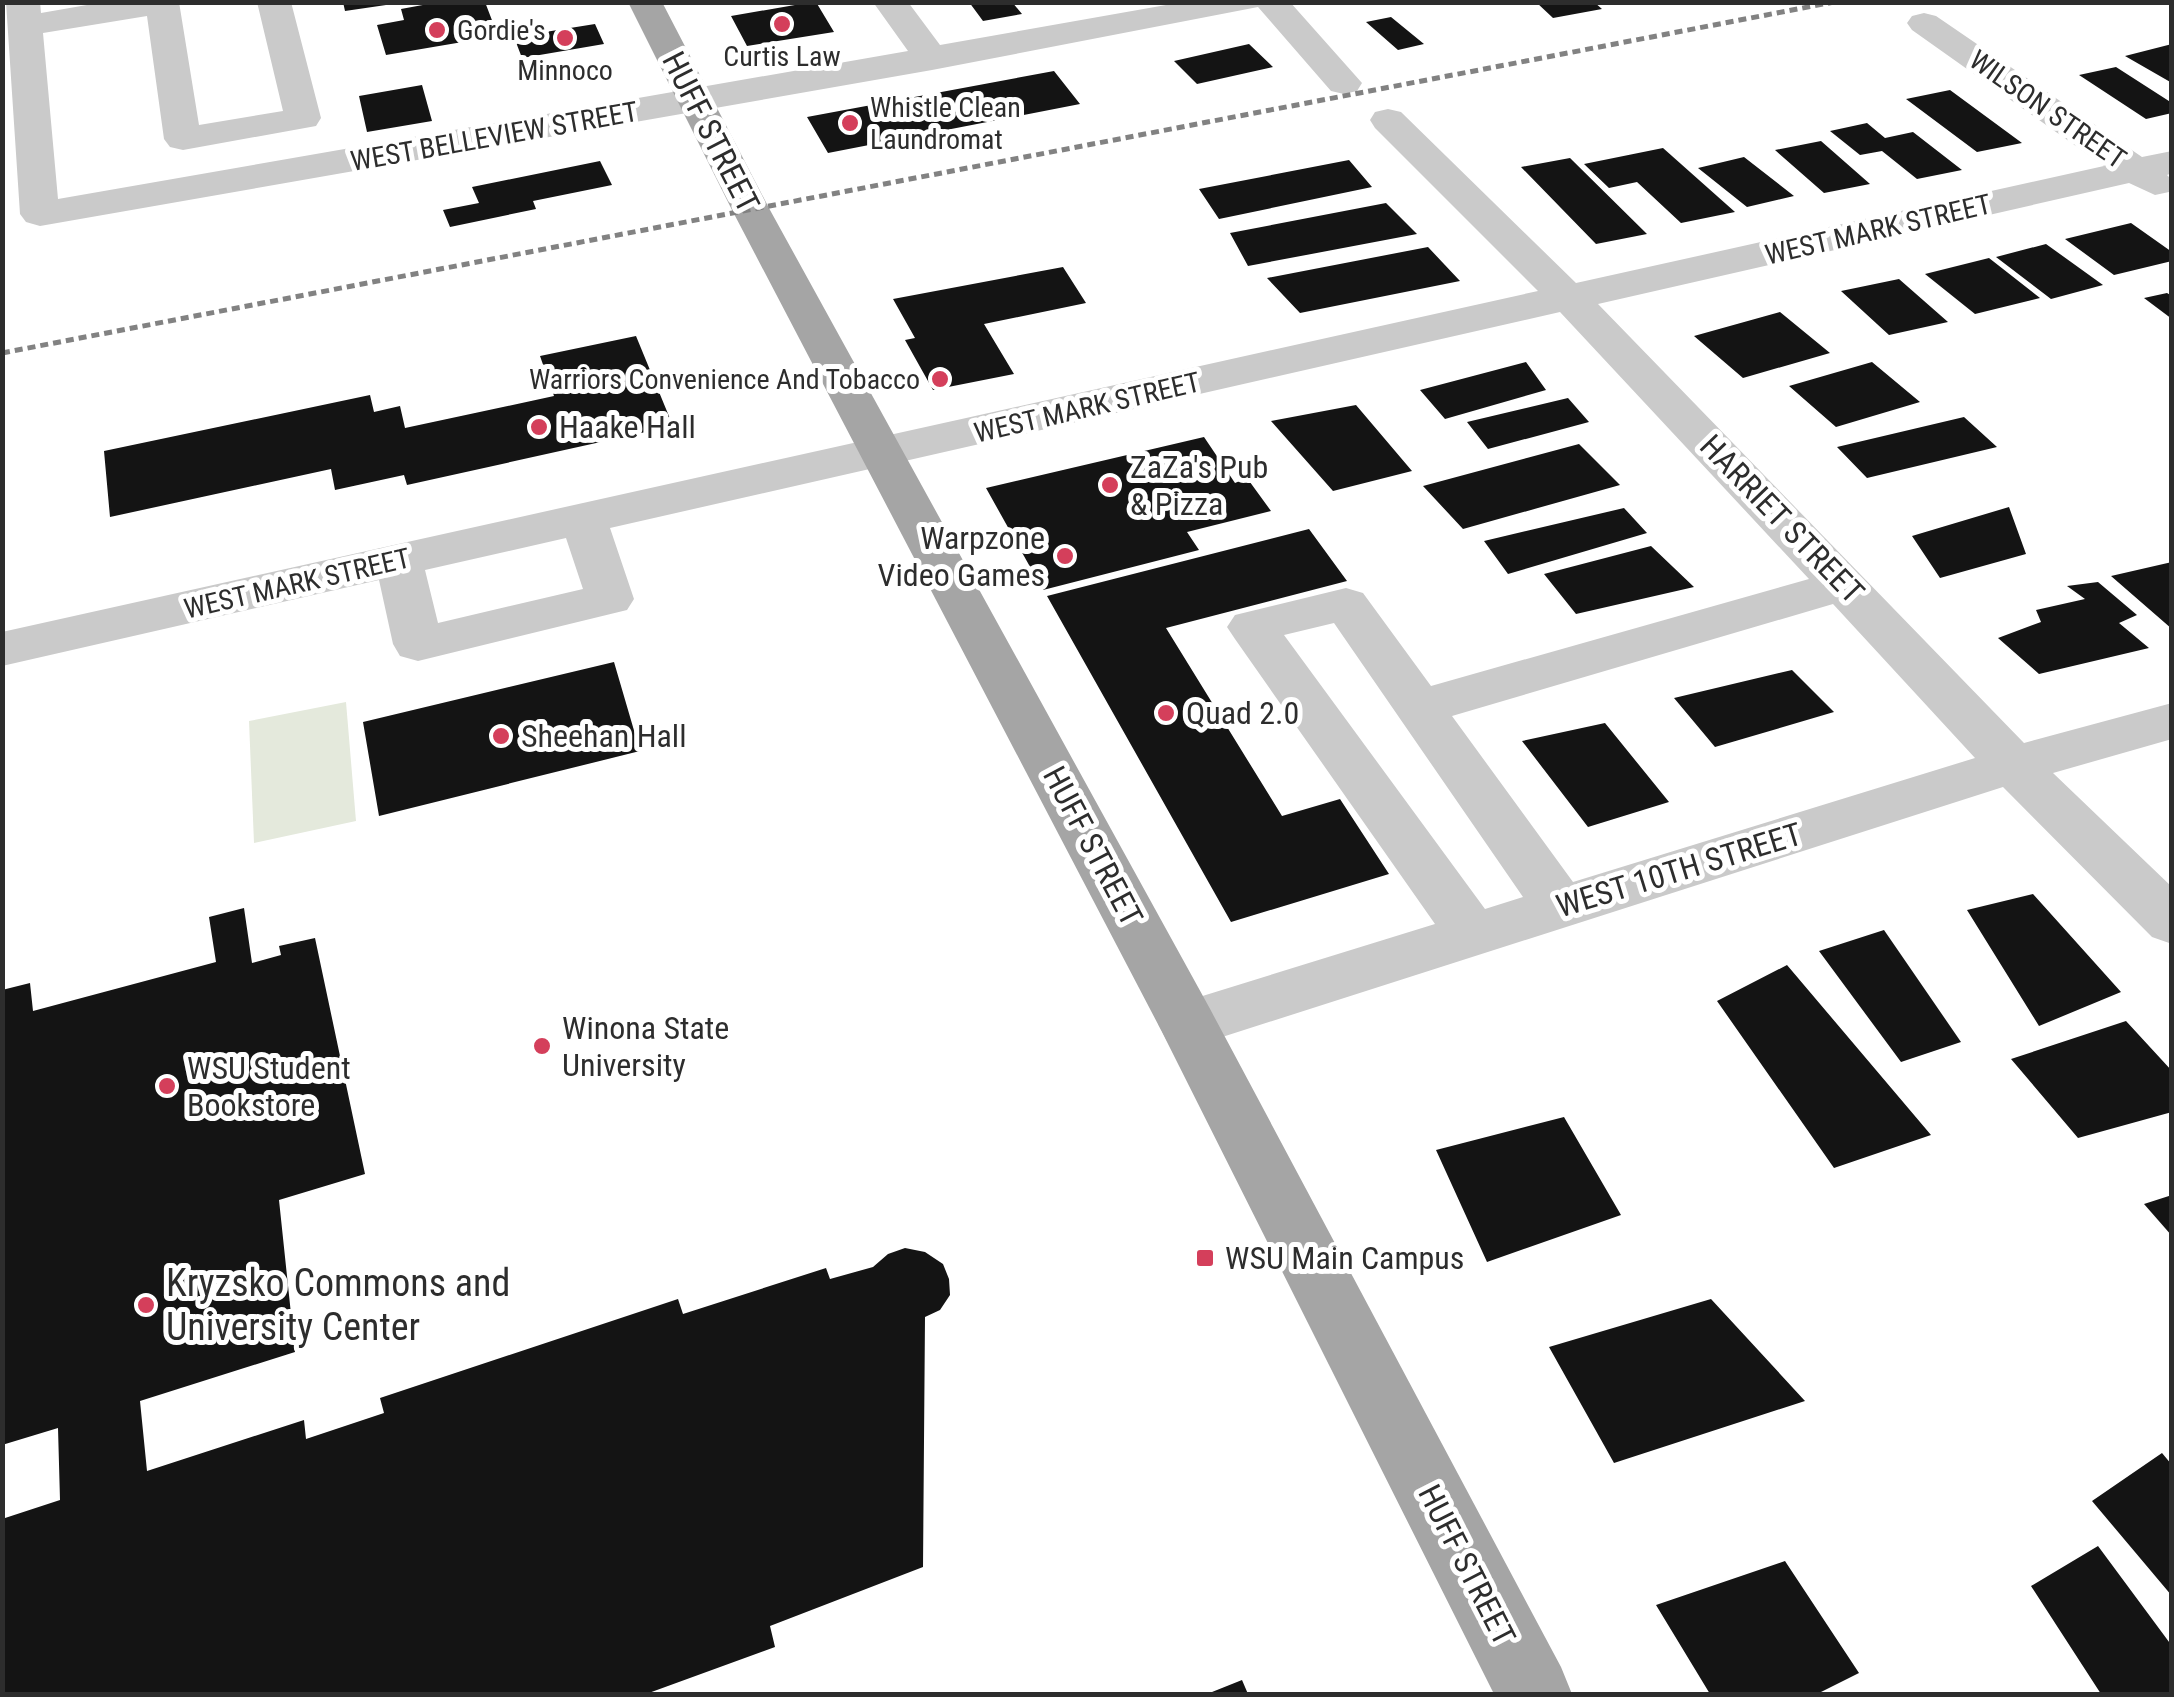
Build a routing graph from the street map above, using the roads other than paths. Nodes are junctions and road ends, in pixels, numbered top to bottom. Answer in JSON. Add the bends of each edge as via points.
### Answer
{"nodes":[{"id":1,"x":274,"y":2,"type":"edge"},
{"id":2,"x":890,"y":2,"type":"edge"},
{"id":3,"x":1244,"y":2,"type":"edge"},
{"id":4,"x":1272,"y":2,"type":"edge"},
{"id":5,"x":162,"y":3,"type":"edge"},
{"id":6,"x":654,"y":4,"type":"edge"},
{"id":7,"x":24,"y":14,"type":"edge"},
{"id":8,"x":1924,"y":22,"type":"dead end"},
{"id":9,"x":932,"y":59,"type":"junction"},
{"id":10,"x":1344,"y":82,"type":"dead end"},
{"id":11,"x":695,"y":102,"type":"junction"},
{"id":12,"x":1388,"y":120,"type":"dead end"},
{"id":13,"x":234,"y":130,"type":"junction"},
{"id":14,"x":2153,"y":166,"type":"edge"},
{"id":15,"x":245,"y":179,"type":"junction"},
{"id":16,"x":2172,"y":195,"type":"edge"},
{"id":17,"x":1566,"y":298,"type":"junction"},
{"id":18,"x":882,"y":453,"type":"junction"},
{"id":19,"x":584,"y":519,"type":"junction"},
{"id":20,"x":399,"y":560,"type":"junction"},
{"id":21,"x":1844,"y":585,"type":"junction"},
{"id":22,"x":2,"y":649,"type":"edge"},
{"id":23,"x":1417,"y":708,"type":"junction"},
{"id":24,"x":2172,"y":722,"type":"edge"},
{"id":25,"x":2013,"y":765,"type":"junction"},
{"id":26,"x":1511,"y":841,"type":"junction"},
{"id":27,"x":1427,"y":870,"type":"junction"},
{"id":28,"x":1560,"y":907,"type":"junction"},
{"id":29,"x":2172,"y":922,"type":"edge"},
{"id":30,"x":1472,"y":935,"type":"junction"},
{"id":31,"x":1188,"y":1024,"type":"junction"},
{"id":32,"x":1534,"y":1694,"type":"edge"}],
"edges":[{"from":1,"to":13,"type":"street","via":[[303,118]]},
{"from":2,"to":9,"type":"street"},
{"from":3,"to":9,"type":"street","name":"WEST BELLEVIEW STREET"},
{"from":4,"to":10,"type":"street"},
{"from":5,"to":7,"type":"street"},
{"from":5,"to":13,"type":"street","via":[[183,139]]},
{"from":6,"to":11,"type":"main road","name":"HUFF STREET"},
{"from":7,"to":15,"type":"street","name":"WEST BELLEVIEW STREET","via":[[40,214]]},
{"from":8,"to":14,"type":"street","name":"WILSON STREET"},
{"from":9,"to":11,"type":"street","name":"WEST BELLEVIEW STREET"},
{"from":11,"to":15,"type":"street","name":"WEST BELLEVIEW STREET"},
{"from":11,"to":18,"type":"main road","name":"HUFF STREET"},
{"from":12,"to":17,"type":"street","name":"HARRIET STREET"},
{"from":13,"to":15,"type":"street"},
{"from":14,"to":16,"type":"street","name":"WILSON STREET"},
{"from":14,"to":17,"type":"street","name":"WEST MARK STREET"},
{"from":17,"to":18,"type":"street","name":"WEST MARK STREET"},
{"from":17,"to":21,"type":"street","name":"HARRIET STREET"},
{"from":18,"to":19,"type":"street","name":"WEST MARK STREET"},
{"from":18,"to":31,"type":"main road","name":"HUFF STREET"},
{"from":19,"to":20,"type":"street","name":"WEST MARK STREET"},
{"from":19,"to":20,"type":"street","via":[[610,599],[418,644]]},
{"from":20,"to":22,"type":"street","name":"WEST MARK STREET"},
{"from":21,"to":23,"type":"street"},
{"from":21,"to":25,"type":"street","name":"HARRIET STREET"},
{"from":23,"to":26,"type":"street"},
{"from":23,"to":27,"type":"street","via":[[1346,604],[1252,627]]},
{"from":24,"to":25,"type":"street","name":"WEST 10TH STREET"},
{"from":25,"to":28,"type":"street","name":"WEST 10TH STREET"},
{"from":25,"to":29,"type":"street","name":"HARRIET STREET"},
{"from":26,"to":27,"type":"street"},
{"from":26,"to":28,"type":"street"},
{"from":27,"to":30,"type":"street"},
{"from":28,"to":30,"type":"street","name":"WEST 10TH STREET"},
{"from":30,"to":31,"type":"street","name":"WEST 10TH STREET"},
{"from":31,"to":32,"type":"main road","name":"HUFF STREET"}]}
